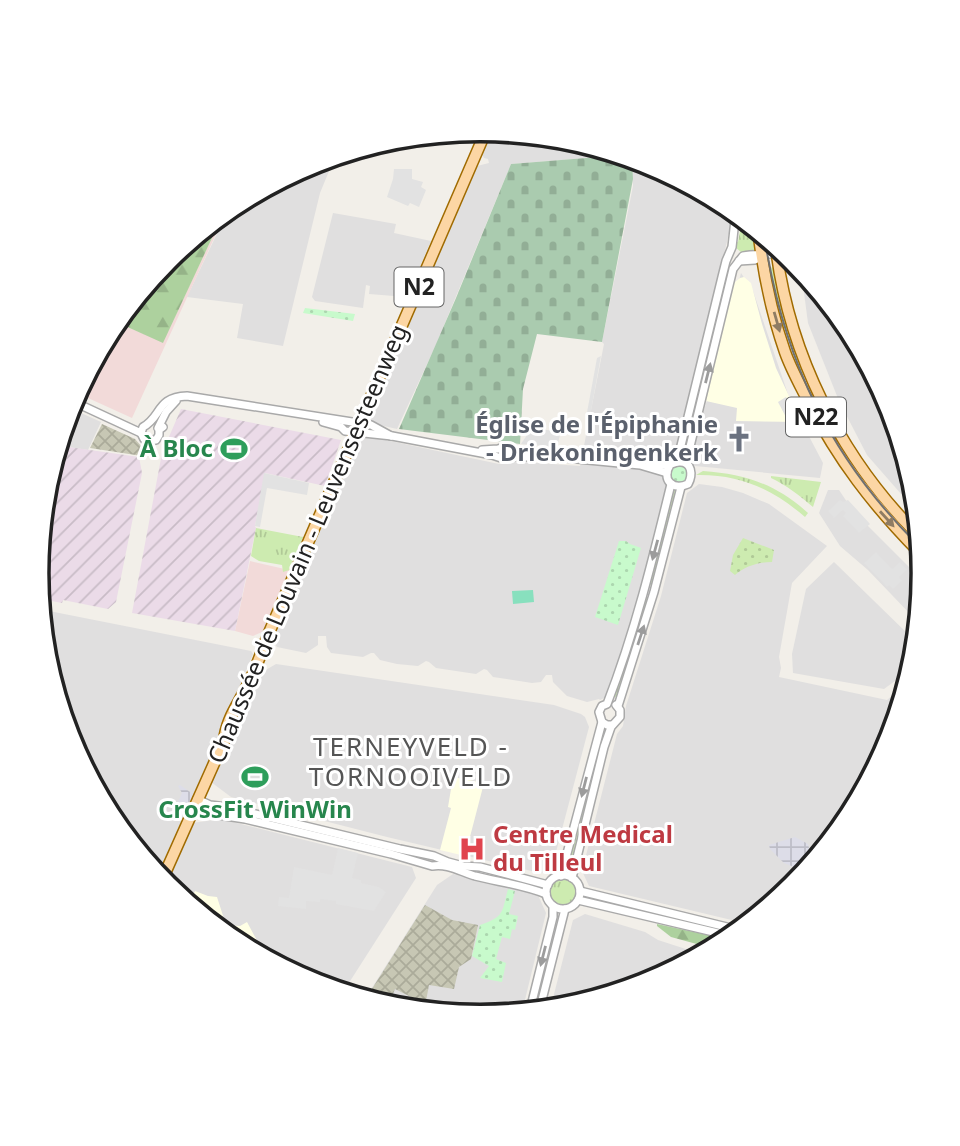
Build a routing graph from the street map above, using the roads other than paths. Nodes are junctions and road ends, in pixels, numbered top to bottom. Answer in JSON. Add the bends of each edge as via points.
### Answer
{"nodes":[{"id":1,"x":481,"y":142,"type":"edge"},
{"id":2,"x":734,"y":226,"type":"edge"},
{"id":3,"x":760,"y":246,"type":"edge"},
{"id":4,"x":769,"y":254,"type":"edge"},
{"id":5,"x":762,"y":256,"type":"junction"},
{"id":6,"x":778,"y":262,"type":"edge"},
{"id":7,"x":183,"y":397,"type":"junction"},
{"id":8,"x":83,"y":406,"type":"edge"},
{"id":9,"x":145,"y":428,"type":"junction"},
{"id":10,"x":358,"y":428,"type":"junction"},
{"id":11,"x":160,"y":429,"type":"junction"},
{"id":12,"x":675,"y":466,"type":"junction"},
{"id":13,"x":671,"y":484,"type":"junction"},
{"id":14,"x":681,"y":486,"type":"junction"},
{"id":15,"x":908,"y":524,"type":"edge"},
{"id":16,"x":910,"y":542,"type":"edge"},
{"id":17,"x":607,"y":704,"type":"junction"},
{"id":18,"x":618,"y":706,"type":"junction"},
{"id":19,"x":602,"y":722,"type":"junction"},
{"id":20,"x":612,"y":725,"type":"junction"},
{"id":21,"x":197,"y":799,"type":"junction"},
{"id":22,"x":215,"y":810,"type":"junction"},
{"id":23,"x":193,"y":811,"type":"junction"},
{"id":24,"x":433,"y":861,"type":"junction"},
{"id":25,"x":167,"y":869,"type":"edge"},
{"id":26,"x":561,"y":876,"type":"junction"},
{"id":27,"x":572,"y":878,"type":"junction"},
{"id":28,"x":548,"y":885,"type":"junction"},
{"id":29,"x":580,"y":891,"type":"junction"},
{"id":30,"x":546,"y":894,"type":"junction"},
{"id":31,"x":578,"y":900,"type":"junction"},
{"id":32,"x":553,"y":906,"type":"junction"},
{"id":33,"x":565,"y":909,"type":"junction"},
{"id":34,"x":725,"y":927,"type":"edge"},
{"id":35,"x":716,"y":933,"type":"edge"},
{"id":36,"x":542,"y":999,"type":"edge"},
{"id":37,"x":532,"y":1000,"type":"edge"}],
"edges":[{"from":1,"to":10,"type":"main road","name":"Chaussée de Louvain - Leuvensesteenweg","number":"N2"},
{"from":2,"to":12,"type":"street"},
{"from":3,"to":5,"type":"main road","number":"N22"},
{"from":4,"to":5,"type":"street"},
{"from":12,"to":5,"type":"street","one_way":true,"via":[[732,273],[739,261]]},
{"from":5,"to":16,"type":"main road","number":"N22","one_way":true,"via":[[771,301],[798,382],[842,461]]},
{"from":6,"to":15,"type":"main road","number":"N22","via":[[796,337],[831,421],[872,483]]},
{"from":7,"to":9,"type":"street","via":[[166,402]]},
{"from":7,"to":10,"type":"street","via":[[291,412]]},
{"from":7,"to":11,"type":"street","via":[[170,405]]},
{"from":8,"to":9,"type":"street","via":[[128,428]]},
{"from":9,"to":11,"type":"street","via":[[153,424]]},
{"from":9,"to":11,"type":"street","via":[[144,439],[152,442]]},
{"from":10,"to":12,"type":"street","via":[[375,427],[391,436],[470,450]]},
{"from":10,"to":21,"type":"main road","name":"Chaussée de Louvain - Leuvensesteenweg","number":"N2"},
{"from":12,"to":13,"type":"street","via":[[667,479]]},
{"from":12,"to":14,"type":"street","via":[[691,469],[688,484]]},
{"from":13,"to":14,"type":"street"},
{"from":13,"to":17,"type":"street","one_way":true,"via":[[645,590]]},
{"from":18,"to":14,"type":"street","one_way":true},
{"from":17,"to":18,"type":"street"},
{"from":17,"to":19,"type":"street","via":[[599,712]]},
{"from":18,"to":20,"type":"street","via":[[620,718]]},
{"from":19,"to":20,"type":"street"},
{"from":19,"to":26,"type":"street","one_way":true},
{"from":20,"to":27,"type":"street"},
{"from":21,"to":22,"type":"street"},
{"from":21,"to":23,"type":"main road","name":"Chaussée de Louvain - Leuvensesteenweg","number":"N2"},
{"from":22,"to":23,"type":"street"},
{"from":22,"to":24,"type":"street"},
{"from":23,"to":25,"type":"main road","name":"Chaussée de Louvain - Leuvensesteenweg","number":"N2"},
{"from":24,"to":28,"type":"street","via":[[480,867]]},
{"from":24,"to":30,"type":"street"},
{"from":26,"to":27,"type":"street"},
{"from":26,"to":28,"type":"street"},
{"from":27,"to":29,"type":"street"},
{"from":28,"to":30,"type":"street"},
{"from":29,"to":31,"type":"street"},
{"from":29,"to":34,"type":"street"},
{"from":30,"to":32,"type":"street"},
{"from":31,"to":33,"type":"street"},
{"from":31,"to":35,"type":"street"},
{"from":32,"to":33,"type":"street"},
{"from":32,"to":37,"type":"street","one_way":true},
{"from":33,"to":36,"type":"street"}]}
